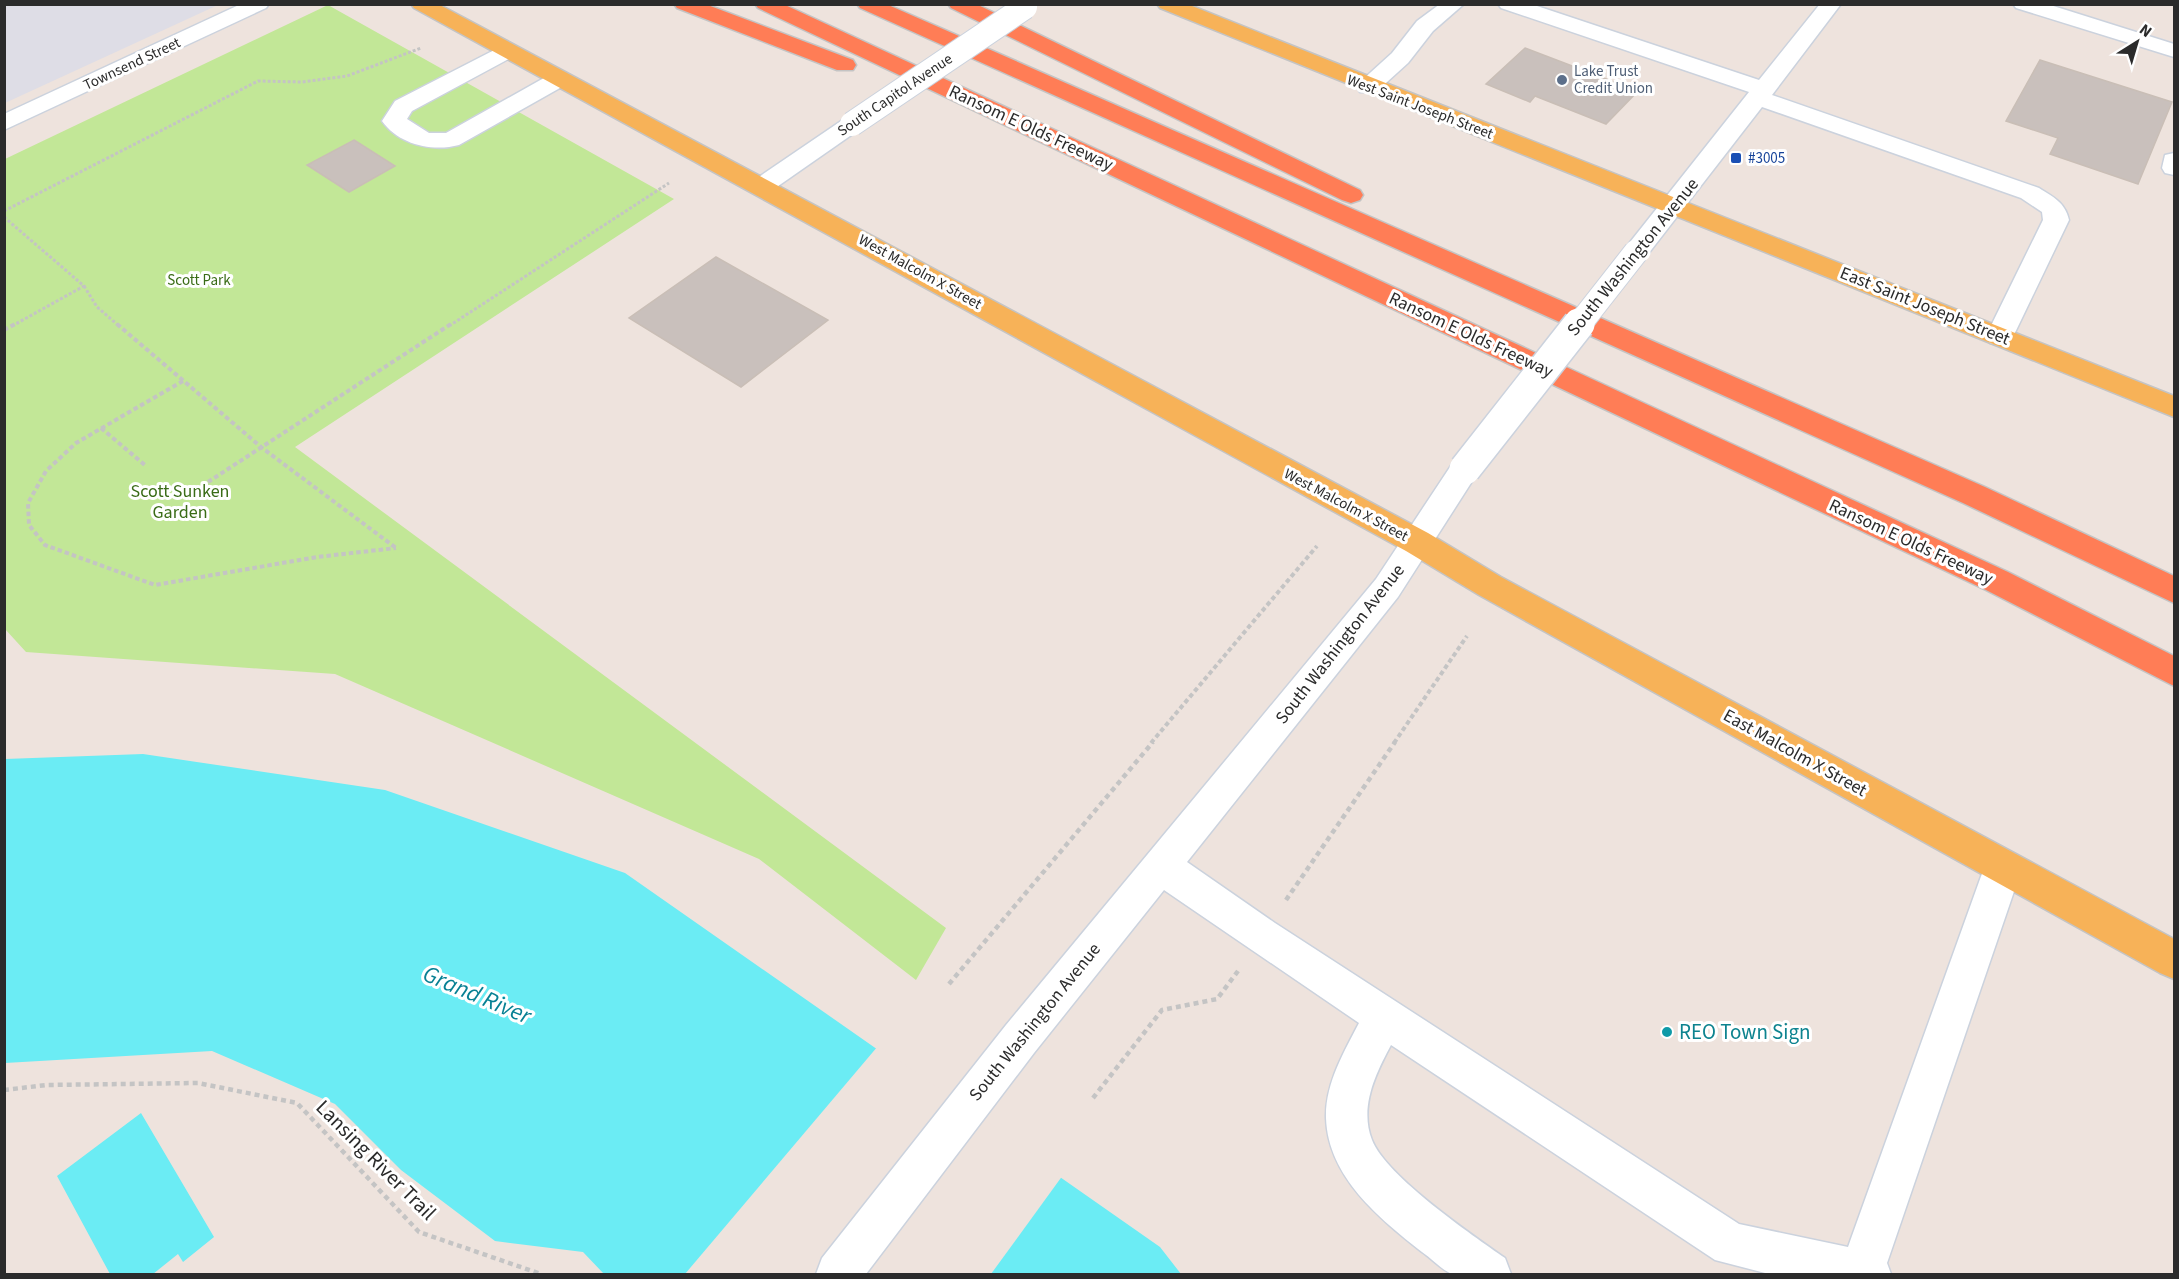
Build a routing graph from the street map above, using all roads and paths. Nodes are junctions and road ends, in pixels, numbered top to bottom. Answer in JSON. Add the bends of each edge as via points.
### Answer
{"nodes":[{"id":1,"x":259,"y":4,"type":"edge"},
{"id":2,"x":421,"y":4,"type":"edge"},
{"id":3,"x":684,"y":4,"type":"edge"},
{"id":4,"x":765,"y":4,"type":"edge"},
{"id":5,"x":867,"y":4,"type":"edge"},
{"id":6,"x":958,"y":4,"type":"edge"},
{"id":7,"x":1167,"y":4,"type":"edge"},
{"id":8,"x":1454,"y":4,"type":"edge"},
{"id":9,"x":1508,"y":4,"type":"edge"},
{"id":10,"x":1831,"y":4,"type":"edge"},
{"id":11,"x":2023,"y":4,"type":"edge"},
{"id":12,"x":1026,"y":6,"type":"edge"},
{"id":13,"x":421,"y":48,"type":"dead end"},
{"id":14,"x":507,"y":51,"type":"junction"},
{"id":15,"x":2175,"y":51,"type":"edge"},
{"id":16,"x":559,"y":79,"type":"junction"},
{"id":17,"x":1368,"y":87,"type":"junction"},
{"id":18,"x":1762,"y":94,"type":"junction"},
{"id":19,"x":4,"y":123,"type":"edge"},
{"id":20,"x":2175,"y":160,"type":"edge"},
{"id":21,"x":2175,"y":168,"type":"edge"},
{"id":22,"x":669,"y":183,"type":"dead end"},
{"id":23,"x":762,"y":186,"type":"junction"},
{"id":24,"x":1673,"y":207,"type":"junction"},
{"id":25,"x":4,"y":211,"type":"edge"},
{"id":26,"x":4,"y":217,"type":"edge"},
{"id":27,"x":1330,"y":268,"type":"junction"},
{"id":28,"x":84,"y":286,"type":"junction"},
{"id":29,"x":4,"y":330,"type":"edge"},
{"id":30,"x":2000,"y":336,"type":"junction"},
{"id":31,"x":183,"y":381,"type":"junction"},
{"id":32,"x":2175,"y":407,"type":"edge"},
{"id":33,"x":101,"y":428,"type":"junction"},
{"id":34,"x":261,"y":447,"type":"junction"},
{"id":35,"x":146,"y":466,"type":"dead end"},
{"id":36,"x":208,"y":482,"type":"dead end"},
{"id":37,"x":1974,"y":495,"type":"junction"},
{"id":38,"x":1417,"y":542,"type":"junction"},
{"id":39,"x":1317,"y":546,"type":"dead end"},
{"id":40,"x":2175,"y":590,"type":"edge"},
{"id":41,"x":2053,"y":610,"type":"junction"},
{"id":42,"x":1467,"y":636,"type":"dead end"},
{"id":43,"x":2175,"y":672,"type":"edge"},
{"id":44,"x":2175,"y":683,"type":"edge"},
{"id":45,"x":1161,"y":866,"type":"junction"},
{"id":46,"x":2003,"y":868,"type":"junction"},
{"id":47,"x":1262,"y":936,"type":"junction"},
{"id":48,"x":2175,"y":960,"type":"edge"},
{"id":49,"x":949,"y":984,"type":"dead end"},
{"id":50,"x":1384,"y":1017,"type":"junction"},
{"id":51,"x":4,"y":1090,"type":"edge"},
{"id":52,"x":1093,"y":1098,"type":"dead end"},
{"id":53,"x":1866,"y":1273,"type":"edge"},
{"id":54,"x":541,"y":1275,"type":"edge"},
{"id":55,"x":838,"y":1275,"type":"edge"},
{"id":56,"x":1489,"y":1275,"type":"edge"}],
"edges":[{"from":1,"to":19,"type":"street","name":"Townsend Street"},
{"from":2,"to":14,"type":"main road","name":"West Malcolm X Street"},
{"from":3,"to":27,"type":"highway","via":[[803,47],[1062,163]]},
{"from":4,"to":27,"type":"highway","name":"Ransom E Olds Freeway"},
{"from":5,"to":37,"type":"highway"},
{"from":6,"to":37,"type":"highway"},
{"from":7,"to":17,"type":"main road","name":"West Saint Joseph Street"},
{"from":8,"to":17,"type":"street","via":[[1425,26],[1400,58]]},
{"from":9,"to":18,"type":"street"},
{"from":10,"to":18,"type":"street","name":"South Washington Avenue"},
{"from":11,"to":15,"type":"street"},
{"from":12,"to":23,"type":"street","name":"South Capitol Avenue","bridge":true},
{"from":13,"to":25,"type":"path","via":[[347,76],[302,82],[258,81]]},
{"from":14,"to":16,"type":"main road","name":"West Malcolm X Street"},
{"from":14,"to":16,"type":"street","via":[[403,106],[394,121],[424,140],[451,140]]},
{"from":16,"to":23,"type":"main road","name":"West Malcolm X Street"},
{"from":17,"to":24,"type":"main road","name":"West Saint Joseph Street"},
{"from":18,"to":24,"type":"street","name":"South Washington Avenue"},
{"from":18,"to":30,"type":"street","via":[[2030,193],[2054,209],[2056,220]]},
{"from":20,"to":21,"type":"street"},
{"from":22,"to":34,"type":"path"},
{"from":23,"to":38,"type":"main road","name":"West Malcolm X Street"},
{"from":24,"to":30,"type":"main road","name":"East Saint Joseph Street"},
{"from":24,"to":38,"type":"street","name":"South Washington Avenue","bridge":true,"via":[[1465,470]]},
{"from":26,"to":28,"type":"path"},
{"from":27,"to":41,"type":"highway","name":"Ransom E Olds Freeway"},
{"from":28,"to":29,"type":"path"},
{"from":28,"to":31,"type":"path","via":[[98,307]]},
{"from":30,"to":32,"type":"main road","name":"East Saint Joseph Street"},
{"from":31,"to":33,"type":"path"},
{"from":31,"to":34,"type":"path"},
{"from":33,"to":34,"type":"path","via":[[76,443],[46,471],[28,502],[28,525],[45,545],[155,585],[317,557],[396,548]]},
{"from":33,"to":35,"type":"path"},
{"from":34,"to":36,"type":"path"},
{"from":37,"to":40,"type":"highway"},
{"from":38,"to":45,"type":"street","name":"South Washington Avenue","via":[[1387,588]]},
{"from":38,"to":46,"type":"main road","name":"East Malcolm X Street"},
{"from":39,"to":49,"type":"path"},
{"from":41,"to":43,"type":"highway","name":"Ransom E Olds Freeway"},
{"from":41,"to":44,"type":"highway"},
{"from":42,"to":47,"type":"path"},
{"from":45,"to":47,"type":"street"},
{"from":45,"to":55,"type":"street","name":"South Washington Avenue","via":[[1020,1039]]},
{"from":46,"to":48,"type":"main road","name":"East Malcolm X Street"},
{"from":46,"to":53,"type":"street"},
{"from":47,"to":50,"type":"street"},
{"from":47,"to":52,"type":"path","via":[[1216,999],[1162,1010]]},
{"from":50,"to":53,"type":"street","via":[[1731,1244]]},
{"from":50,"to":56,"type":"street","via":[[1353,1081],[1346,1114],[1355,1154],[1376,1181],[1441,1240]]},
{"from":51,"to":54,"type":"path","name":"Lansing River Trail","via":[[47,1084],[198,1083],[297,1103],[419,1232]]}]}
